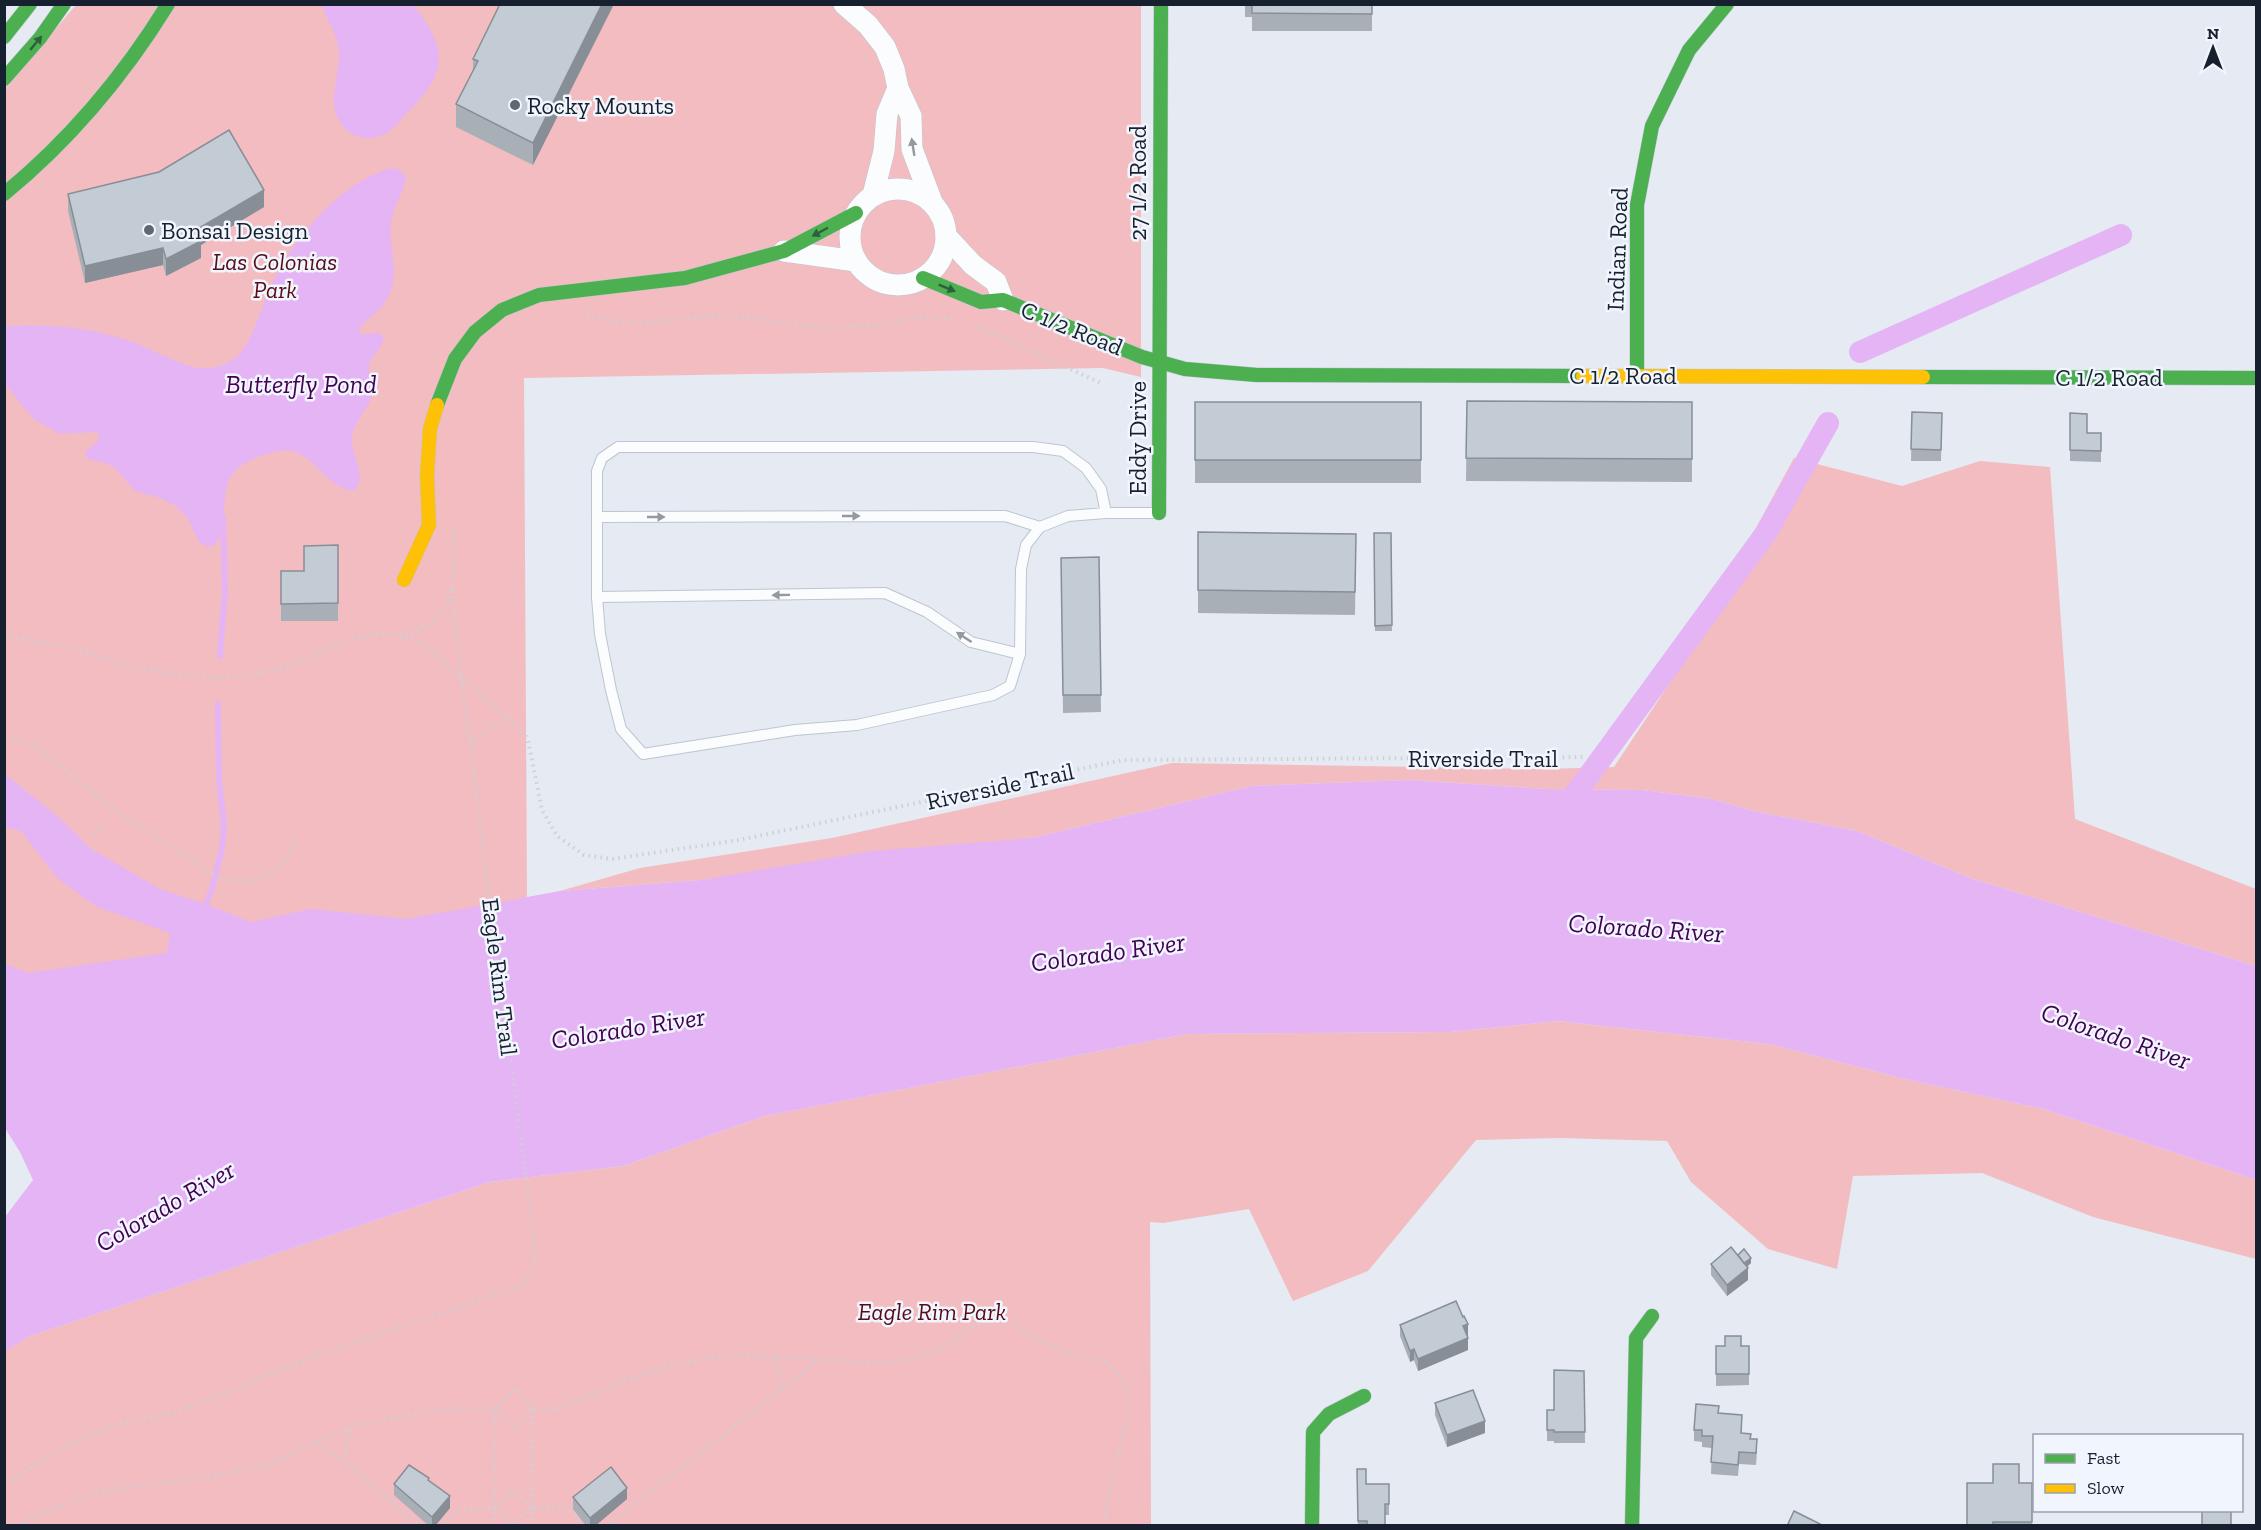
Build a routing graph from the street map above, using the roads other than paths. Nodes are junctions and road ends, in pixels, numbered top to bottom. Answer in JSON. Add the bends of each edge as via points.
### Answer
{"nodes":[{"id":1,"x":30,"y":4,"type":"edge"},
{"id":2,"x":64,"y":4,"type":"edge"},
{"id":3,"x":168,"y":4,"type":"edge"},
{"id":4,"x":844,"y":4,"type":"edge"},
{"id":5,"x":1161,"y":4,"type":"edge"},
{"id":6,"x":1727,"y":4,"type":"edge"},
{"id":7,"x":4,"y":37,"type":"edge"},
{"id":8,"x":4,"y":79,"type":"edge"},
{"id":9,"x":898,"y":88,"type":"junction"},
{"id":10,"x":4,"y":194,"type":"edge"},
{"id":11,"x":873,"y":195,"type":"junction"},
{"id":12,"x":932,"y":202,"type":"junction"},
{"id":13,"x":855,"y":213,"type":"junction"},
{"id":14,"x":946,"y":236,"type":"junction"},
{"id":15,"x":784,"y":251,"type":"junction"},
{"id":16,"x":856,"y":261,"type":"junction"},
{"id":17,"x":923,"y":278,"type":"junction"},
{"id":18,"x":1003,"y":300,"type":"junction"},
{"id":19,"x":1159,"y":362,"type":"junction"},
{"id":20,"x":1637,"y":375,"type":"junction"},
{"id":21,"x":2256,"y":378,"type":"edge"},
{"id":22,"x":1106,"y":513,"type":"junction"},
{"id":23,"x":1159,"y":513,"type":"joint"},
{"id":24,"x":597,"y":517,"type":"junction"},
{"id":25,"x":1040,"y":527,"type":"junction"},
{"id":26,"x":404,"y":580,"type":"dead end"},
{"id":27,"x":597,"y":597,"type":"junction"},
{"id":28,"x":1020,"y":654,"type":"junction"},
{"id":29,"x":1652,"y":1316,"type":"dead end"},
{"id":30,"x":1364,"y":1396,"type":"dead end"},
{"id":31,"x":1312,"y":1526,"type":"edge"},
{"id":32,"x":1632,"y":1526,"type":"edge"}],
"edges":[{"from":1,"to":7,"type":"street"},
{"from":8,"to":2,"type":"street","one_way":true},
{"from":3,"to":10,"type":"street","via":[[145,44],[75,129]]},
{"from":4,"to":9,"type":"street","via":[[885,47]]},
{"from":5,"to":19,"type":"street","name":"27 1/2 Road"},
{"from":6,"to":20,"type":"street","name":"Indian Road","via":[[1689,50],[1652,126],[1637,205]]},
{"from":9,"to":11,"type":"street","via":[[887,114],[884,151]]},
{"from":12,"to":9,"type":"street","one_way":true,"via":[[912,149],[911,116]]},
{"from":11,"to":12,"type":"street","via":[[897,188],[916,192]]},
{"from":11,"to":13,"type":"street"},
{"from":12,"to":14,"type":"street","via":[[945,224]]},
{"from":13,"to":15,"type":"street","one_way":true},
{"from":13,"to":16,"type":"street","via":[[849,237]]},
{"from":14,"to":17,"type":"street","via":[[940,261]]},
{"from":14,"to":18,"type":"street","name":"C 1/2 Road","via":[[973,265],[996,282]]},
{"from":15,"to":16,"type":"street"},
{"from":15,"to":26,"type":"street","via":[[685,278],[539,295],[502,310],[475,332],[455,359],[439,396],[430,429],[429,525]]},
{"from":16,"to":17,"type":"street","via":[[864,272],[886,284]]},
{"from":17,"to":18,"type":"street","name":"C 1/2 Road","one_way":true,"via":[[981,302]]},
{"from":18,"to":19,"type":"street","name":"C 1/2 Road"},
{"from":19,"to":20,"type":"street","name":"C 1/2 Road","via":[[1185,369],[1257,375]]},
{"from":19,"to":23,"type":"street","name":"Eddy Drive"},
{"from":20,"to":21,"type":"street","name":"C 1/2 Road"},
{"from":22,"to":23,"type":"lane"},
{"from":22,"to":24,"type":"lane","via":[[1101,489],[1086,468],[1063,451],[1033,447],[618,447],[602,458],[597,471]]},
{"from":22,"to":25,"type":"lane","via":[[1068,516]]},
{"from":24,"to":25,"type":"lane","one_way":true,"via":[[1005,516]]},
{"from":24,"to":27,"type":"lane"},
{"from":25,"to":28,"type":"lane","via":[[1026,545],[1021,569]]},
{"from":28,"to":27,"type":"lane","one_way":true,"via":[[971,642],[927,612],[885,593]]},
{"from":27,"to":28,"type":"lane","via":[[600,634],[621,729],[643,754],[795,730],[857,725],[993,695],[1010,686]]},
{"from":29,"to":32,"type":"street","via":[[1636,1338]]},
{"from":30,"to":31,"type":"street","via":[[1329,1414],[1313,1432]]}]}
